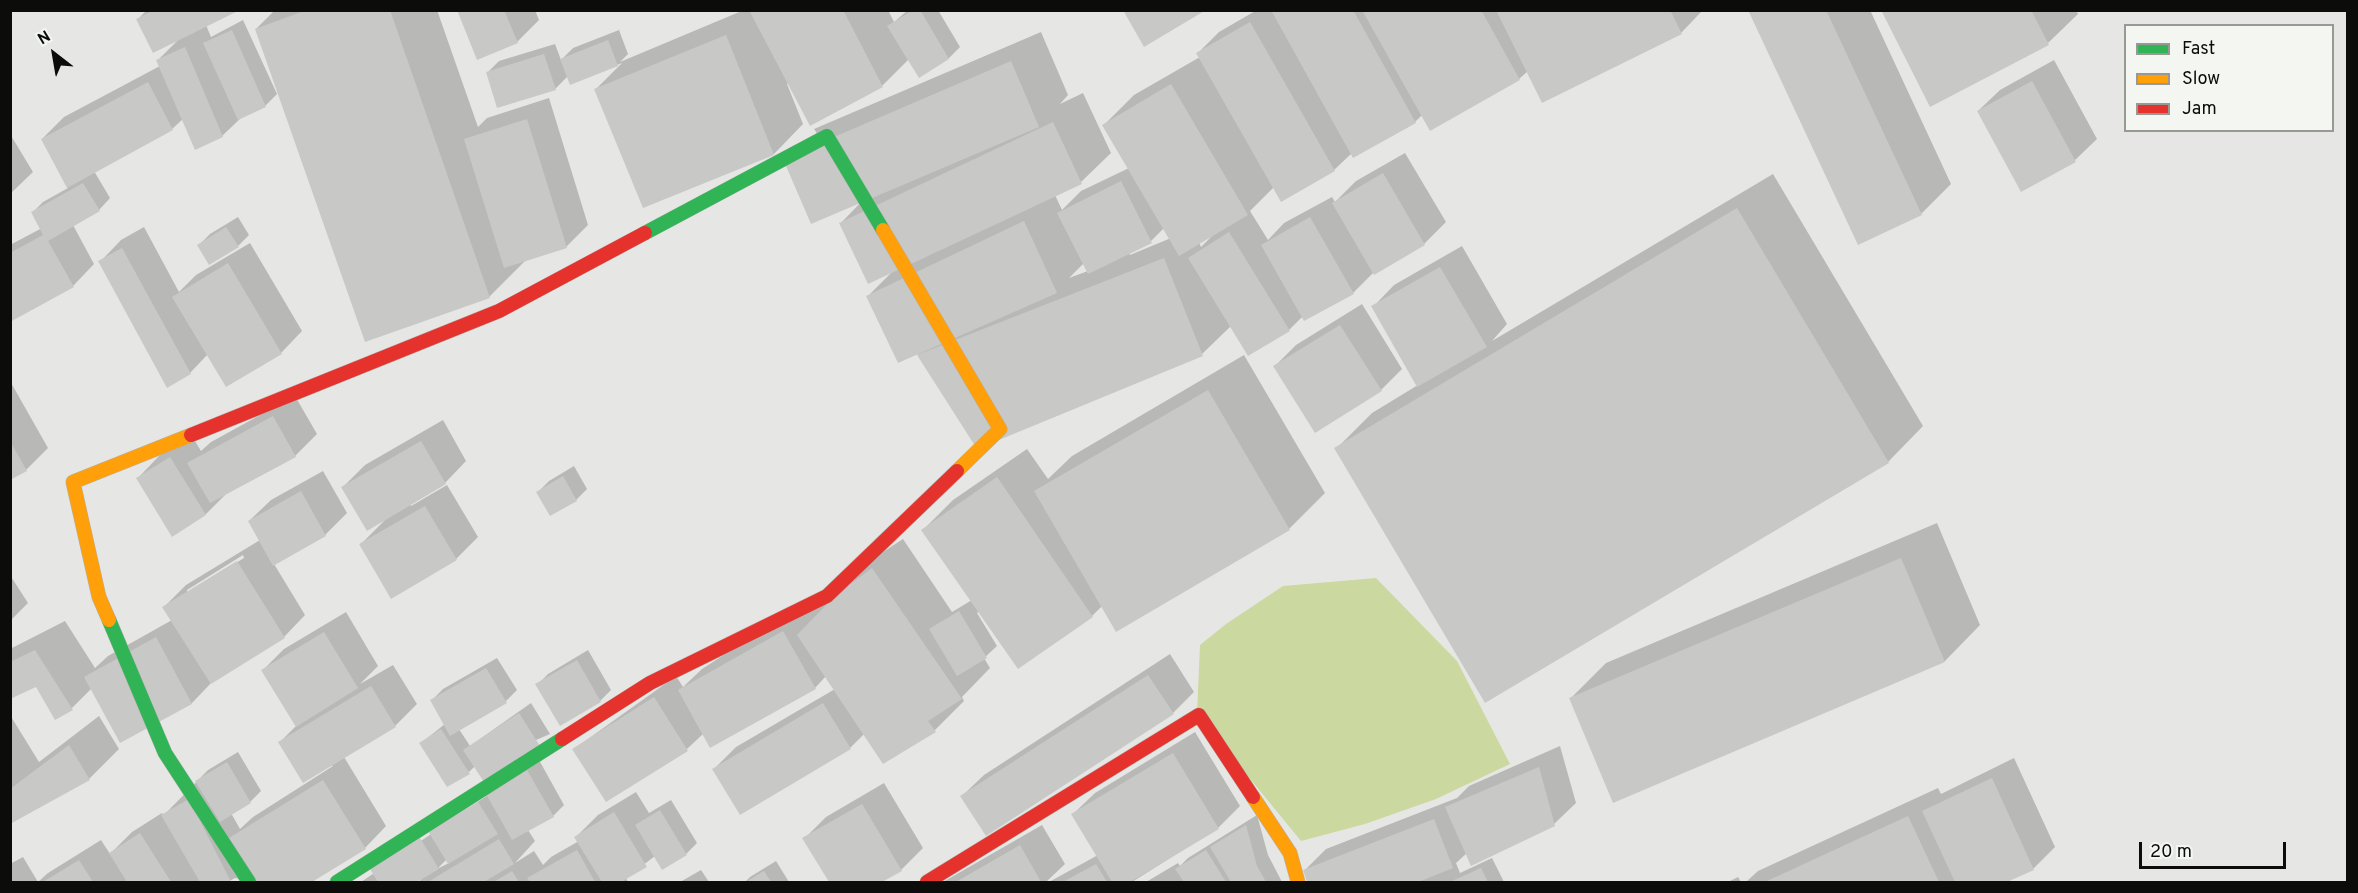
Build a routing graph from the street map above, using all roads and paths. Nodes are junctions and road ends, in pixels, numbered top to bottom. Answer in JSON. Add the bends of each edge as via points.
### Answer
{"nodes":[{"id":1,"x":249,"y":882,"type":"edge"},
{"id":2,"x":337,"y":882,"type":"edge"},
{"id":3,"x":927,"y":882,"type":"edge"},
{"id":4,"x":1298,"y":882,"type":"edge"}],
"edges":[{"from":1,"to":2,"type":"street","via":[[165,753],[99,597],[73,482],[499,311],[827,136],[1000,429],[827,596],[650,683]]},
{"from":3,"to":4,"type":"street","via":[[1199,715],[1290,853]]}]}
